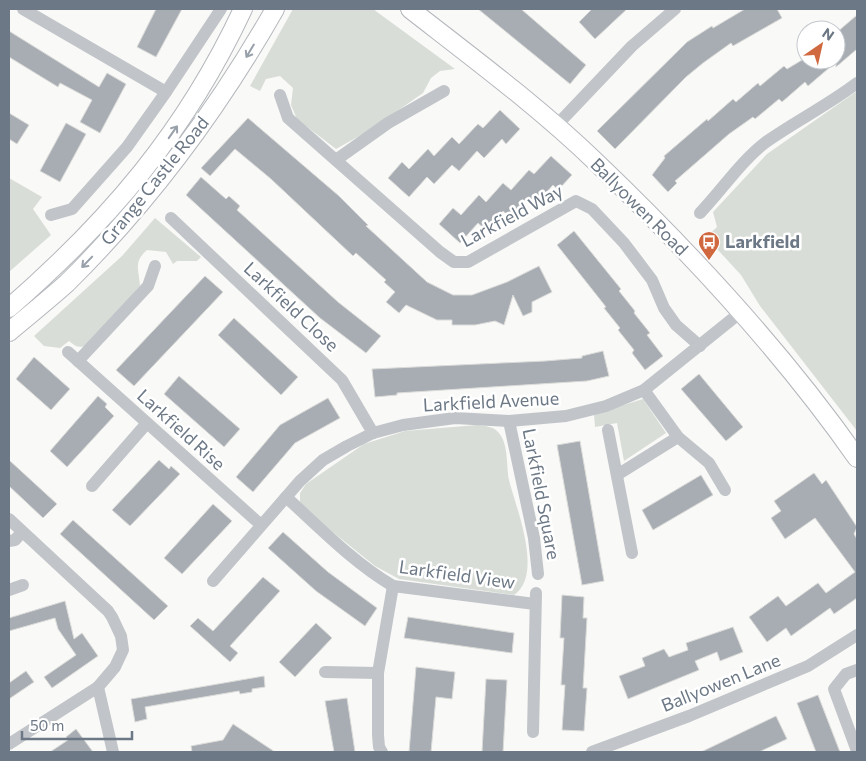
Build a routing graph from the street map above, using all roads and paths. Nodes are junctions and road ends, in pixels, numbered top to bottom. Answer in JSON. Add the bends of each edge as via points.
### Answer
{"nodes":[{"id":1,"x":23,"y":9,"type":"edge"},
{"id":2,"x":221,"y":9,"type":"edge"},
{"id":3,"x":243,"y":9,"type":"edge"},
{"id":4,"x":275,"y":9,"type":"edge"},
{"id":5,"x":410,"y":9,"type":"edge"},
{"id":6,"x":671,"y":10,"type":"edge"},
{"id":7,"x":857,"y":83,"type":"edge"},
{"id":8,"x":444,"y":91,"type":"dead end"},
{"id":9,"x":166,"y":92,"type":"junction"},
{"id":10,"x":280,"y":95,"type":"dead end"},
{"id":11,"x":555,"y":127,"type":"junction"},
{"id":12,"x":336,"y":160,"type":"junction"},
{"id":13,"x":700,"y":213,"type":"dead end"},
{"id":14,"x":51,"y":215,"type":"dead end"},
{"id":15,"x":171,"y":218,"type":"dead end"},
{"id":16,"x":155,"y":266,"type":"dead end"},
{"id":17,"x":9,"y":308,"type":"edge"},
{"id":18,"x":741,"y":312,"type":"junction"},
{"id":19,"x":9,"y":332,"type":"edge"},
{"id":20,"x":700,"y":346,"type":"junction"},
{"id":21,"x":68,"y":352,"type":"dead end"},
{"id":22,"x":78,"y":360,"type":"junction"},
{"id":23,"x":644,"y":390,"type":"junction"},
{"id":24,"x":509,"y":420,"type":"junction"},
{"id":25,"x":147,"y":423,"type":"junction"},
{"id":26,"x":608,"y":430,"type":"dead end"},
{"id":27,"x":373,"y":433,"type":"junction"},
{"id":28,"x":678,"y":437,"type":"junction"},
{"id":29,"x":857,"y":458,"type":"edge"},
{"id":30,"x":617,"y":475,"type":"junction"},
{"id":31,"x":94,"y":483,"type":"dead end"},
{"id":32,"x":725,"y":490,"type":"dead end"},
{"id":33,"x":286,"y":497,"type":"junction"},
{"id":34,"x":9,"y":519,"type":"edge"},
{"id":35,"x":261,"y":525,"type":"junction"},
{"id":36,"x":22,"y":532,"type":"junction"},
{"id":37,"x":9,"y":541,"type":"edge"},
{"id":38,"x":632,"y":553,"type":"dead end"},
{"id":39,"x":538,"y":574,"type":"dead end"},
{"id":40,"x":213,"y":581,"type":"dead end"},
{"id":41,"x":23,"y":585,"type":"dead end"},
{"id":42,"x":393,"y":586,"type":"junction"},
{"id":43,"x":9,"y":590,"type":"edge"},
{"id":44,"x":857,"y":635,"type":"edge"},
{"id":45,"x":857,"y":670,"type":"edge"},
{"id":46,"x":325,"y":672,"type":"dead end"},
{"id":47,"x":378,"y":673,"type":"junction"},
{"id":48,"x":98,"y":687,"type":"junction"},
{"id":49,"x":533,"y":732,"type":"dead end"},
{"id":50,"x":9,"y":744,"type":"edge"},
{"id":51,"x":613,"y":748,"type":"edge"},
{"id":52,"x":857,"y":751,"type":"edge"},
{"id":53,"x":113,"y":752,"type":"edge"},
{"id":54,"x":382,"y":752,"type":"edge"},
{"id":55,"x":592,"y":752,"type":"edge"}],
"edges":[{"from":1,"to":9,"type":"street"},
{"from":2,"to":9,"type":"street"},
{"from":17,"to":3,"type":"main road","name":"Grange Castle Road","one_way":true,"via":[[59,264],[135,182],[204,84]]},
{"from":4,"to":19,"type":"main road","name":"Grange Castle Road","one_way":true,"via":[[222,96],[144,200],[65,284]]},
{"from":5,"to":11,"type":"main road","name":"Ballyowen Road"},
{"from":6,"to":11,"type":"street"},
{"from":7,"to":13,"type":"street","via":[[831,103],[765,143]]},
{"from":8,"to":12,"type":"street","via":[[388,123]]},
{"from":9,"to":14,"type":"street","via":[[127,147],[72,210]]},
{"from":10,"to":12,"type":"street","name":"Larkfield Way","via":[[288,118]]},
{"from":11,"to":18,"type":"main road","name":"Ballyowen Road","via":[[596,162]]},
{"from":12,"to":20,"type":"street","name":"Larkfield Way","via":[[454,262],[468,262],[576,201],[592,208],[652,280],[664,308],[676,325]]},
{"from":15,"to":27,"type":"street","name":"Larkfield Close","via":[[342,380]]},
{"from":16,"to":22,"type":"street","via":[[148,286]]},
{"from":18,"to":20,"type":"street","name":"Larkfield Avenue"},
{"from":18,"to":29,"type":"main road","name":"Ballyowen Road"},
{"from":20,"to":23,"type":"street","name":"Larkfield Avenue"},
{"from":21,"to":22,"type":"street","name":"Larkfield Rise"},
{"from":22,"to":25,"type":"street","name":"Larkfield Rise"},
{"from":23,"to":24,"type":"street","name":"Larkfield Avenue","via":[[606,406],[566,416]]},
{"from":23,"to":28,"type":"street"},
{"from":24,"to":27,"type":"street","name":"Larkfield Avenue","via":[[455,418]]},
{"from":24,"to":39,"type":"street","name":"Larkfield Square","via":[[534,538]]},
{"from":25,"to":31,"type":"street"},
{"from":25,"to":35,"type":"street","name":"Larkfield Rise"},
{"from":26,"to":30,"type":"street"},
{"from":27,"to":33,"type":"street","name":"Larkfield Avenue","via":[[323,460]]},
{"from":28,"to":30,"type":"street"},
{"from":28,"to":32,"type":"street","via":[[709,463]]},
{"from":30,"to":38,"type":"street"},
{"from":33,"to":35,"type":"street","name":"Larkfield Avenue"},
{"from":33,"to":42,"type":"street","name":"Larkfield View"},
{"from":34,"to":36,"type":"street"},
{"from":35,"to":40,"type":"street","name":"Larkfield Avenue"},
{"from":36,"to":37,"type":"street","via":[[15,540]]},
{"from":36,"to":48,"type":"street","via":[[112,617],[121,636],[123,650],[115,667]]},
{"from":41,"to":43,"type":"street"},
{"from":42,"to":47,"type":"street"},
{"from":42,"to":49,"type":"street","name":"Larkfield View","via":[[536,598]]},
{"from":44,"to":51,"type":"street","name":"Ballyowen Lane","via":[[808,666]]},
{"from":45,"to":52,"type":"street","via":[[846,674],[834,689]]},
{"from":46,"to":47,"type":"street"},
{"from":47,"to":54,"type":"street","via":[[378,741]]},
{"from":48,"to":50,"type":"street"},
{"from":48,"to":53,"type":"street"},
{"from":51,"to":55,"type":"street","name":"Ballyowen Lane"}]}
